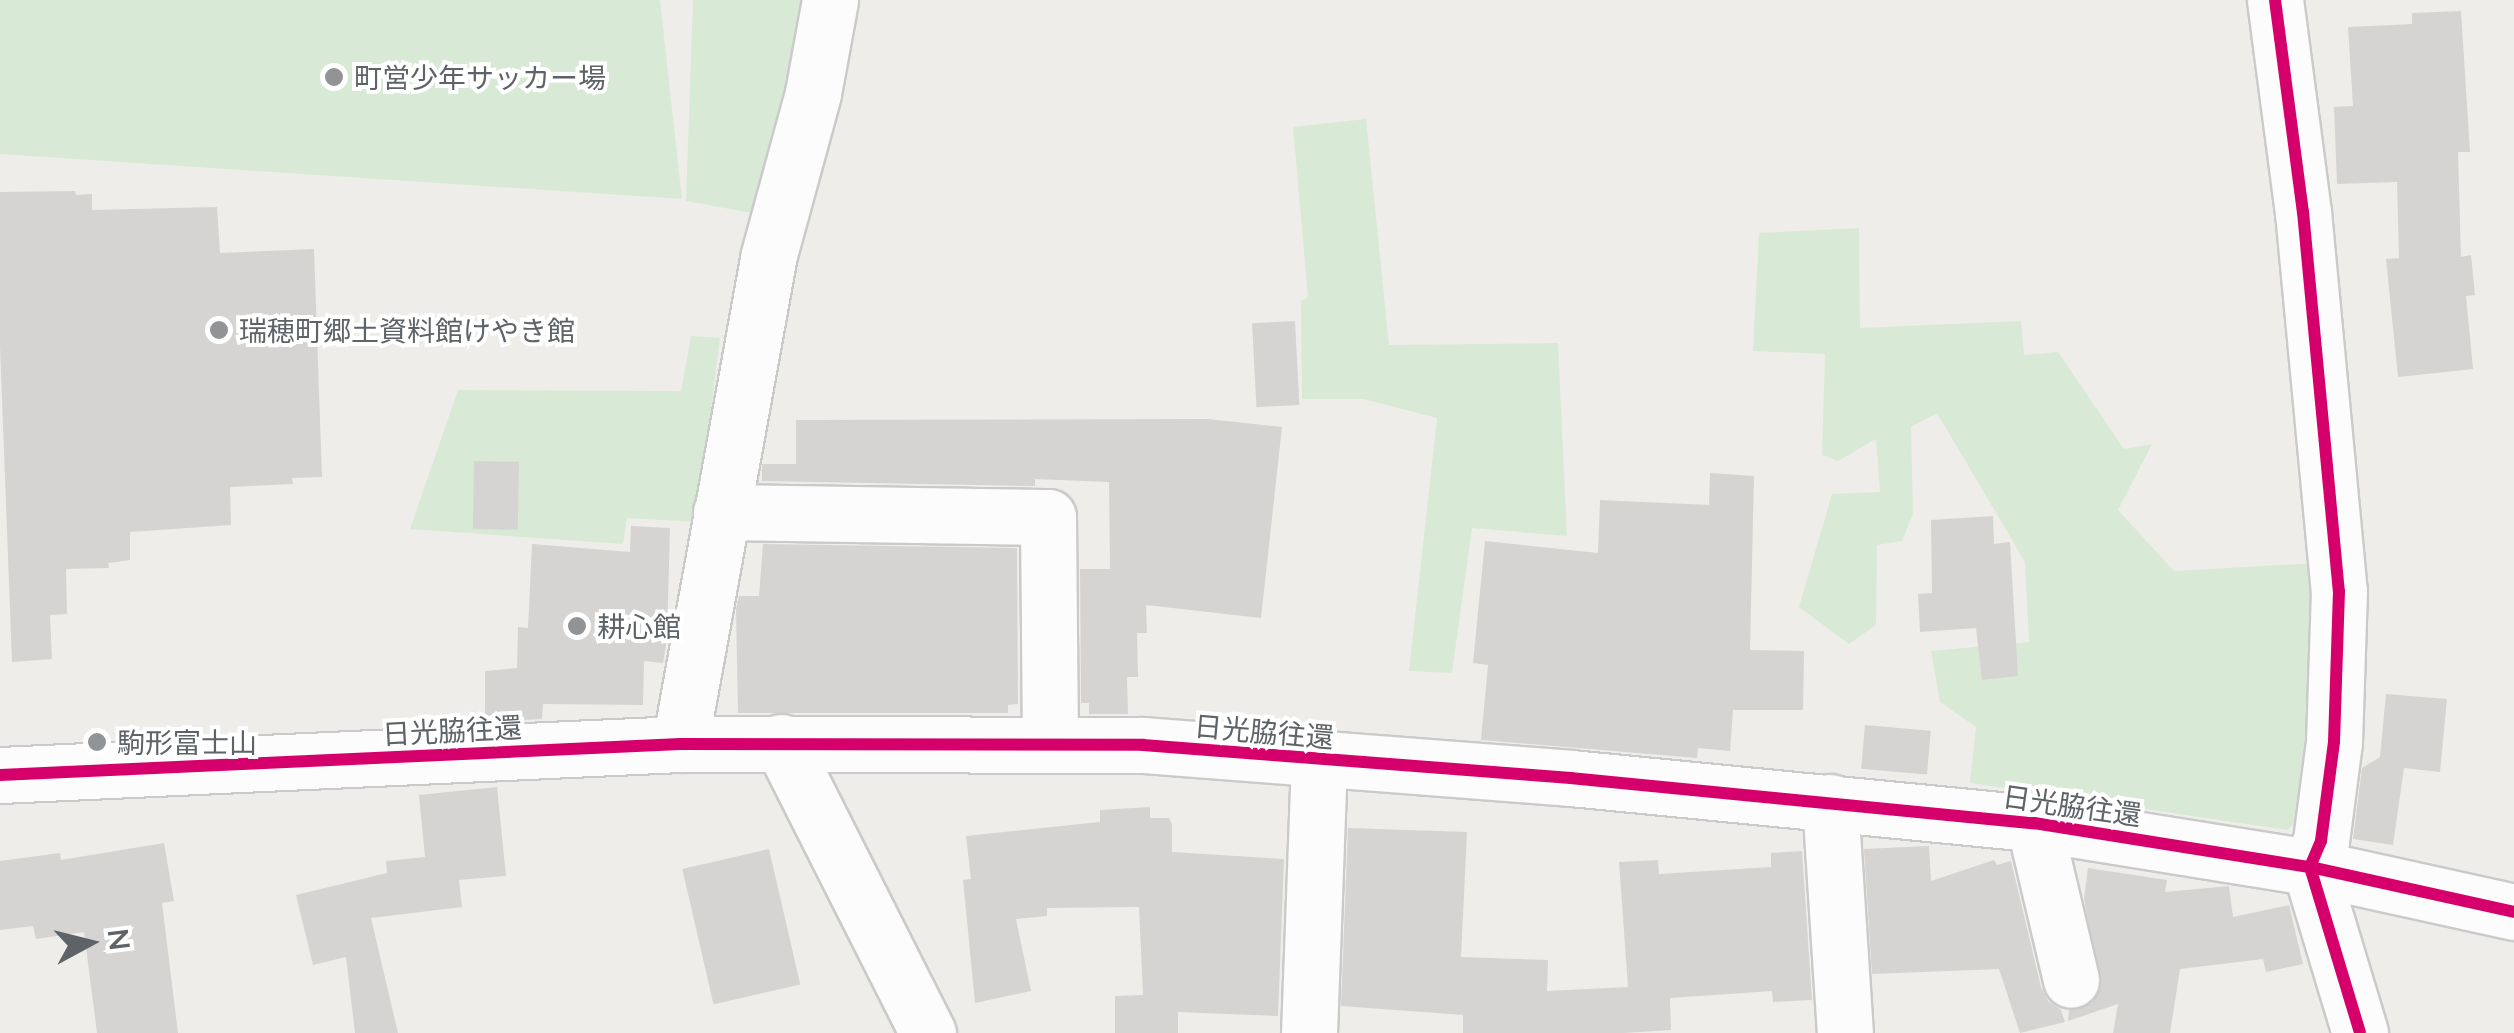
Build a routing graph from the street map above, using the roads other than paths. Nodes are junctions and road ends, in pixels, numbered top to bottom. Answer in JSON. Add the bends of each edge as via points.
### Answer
{"nodes":[{"id":1,"x":830,"y":0,"type":"edge"},
{"id":2,"x":2275,"y":0,"type":"edge"},
{"id":3,"x":720,"y":512,"type":"junction"},
{"id":4,"x":780,"y":742,"type":"junction"},
{"id":5,"x":1050,"y":743,"type":"junction"},
{"id":6,"x":680,"y":744,"type":"junction"},
{"id":7,"x":1319,"y":761,"type":"junction"},
{"id":8,"x":0,"y":775,"type":"edge"},
{"id":9,"x":1830,"y":802,"type":"junction"},
{"id":10,"x":2034,"y":823,"type":"junction"},
{"id":11,"x":2310,"y":867,"type":"junction"},
{"id":12,"x":2514,"y":912,"type":"edge"},
{"id":13,"x":2071,"y":980,"type":"dead end"},
{"id":14,"x":928,"y":1033,"type":"edge"},
{"id":15,"x":1309,"y":1033,"type":"edge"},
{"id":16,"x":1845,"y":1033,"type":"edge"},
{"id":17,"x":2360,"y":1033,"type":"edge"}],
"edges":[{"from":1,"to":3,"type":"street","via":[[813,93],[768,258]]},
{"from":2,"to":11,"type":"street","via":[[2303,212],[2339,591],[2334,742],[2321,841]]},
{"from":3,"to":5,"type":"street","via":[[1048,517]]},
{"from":3,"to":6,"type":"street"},
{"from":4,"to":5,"type":"street","name":"日光脇往還"},
{"from":4,"to":6,"type":"street","name":"日光脇往還"},
{"from":4,"to":14,"type":"street"},
{"from":5,"to":7,"type":"street","name":"日光脇往還"},
{"from":6,"to":8,"type":"street","name":"日光脇往還"},
{"from":7,"to":9,"type":"street","name":"日光脇往還"},
{"from":7,"to":15,"type":"street"},
{"from":9,"to":10,"type":"street","name":"日光脇往還"},
{"from":9,"to":16,"type":"street"},
{"from":10,"to":11,"type":"street","name":"日光脇往還"},
{"from":10,"to":13,"type":"street"},
{"from":11,"to":12,"type":"street","name":"日光脇往還"},
{"from":11,"to":17,"type":"street"}]}
